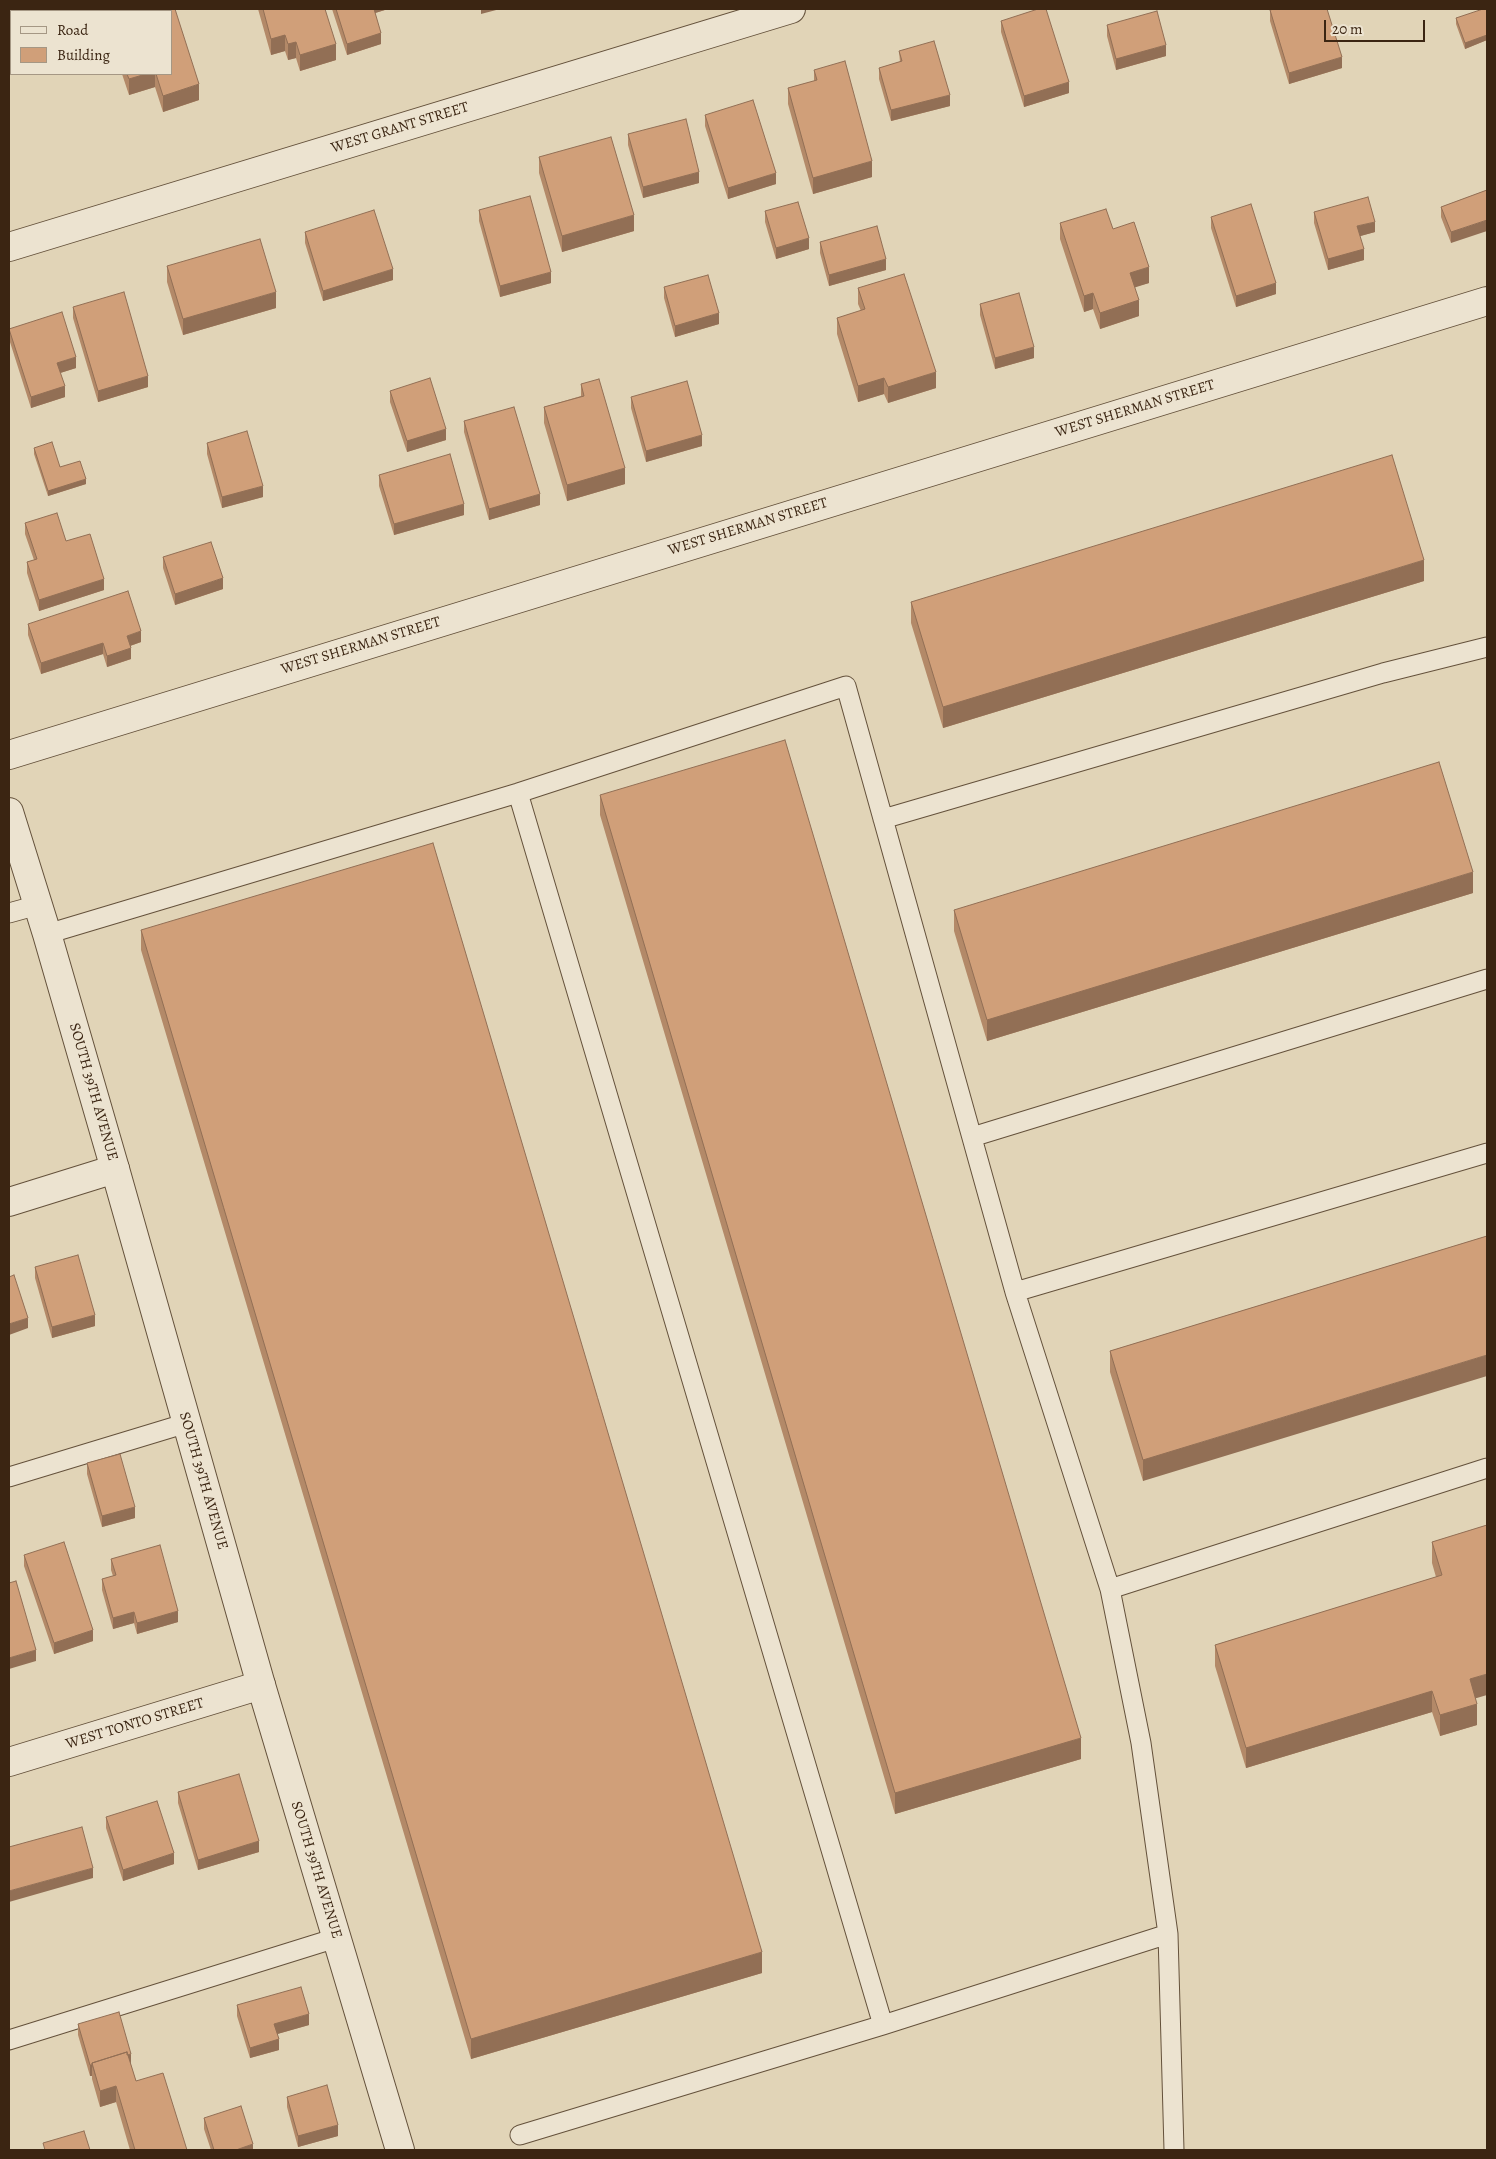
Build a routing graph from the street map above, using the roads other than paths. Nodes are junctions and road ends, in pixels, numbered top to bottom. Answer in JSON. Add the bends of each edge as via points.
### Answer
{"nodes":[{"id":1,"x":791,"y":9,"type":"edge"},
{"id":2,"x":9,"y":247,"type":"edge"},
{"id":3,"x":1487,"y":301,"type":"edge"},
{"id":4,"x":1487,"y":647,"type":"edge"},
{"id":5,"x":9,"y":755,"type":"edge"},
{"id":6,"x":518,"y":793,"type":"junction"},
{"id":7,"x":9,"y":812,"type":"edge"},
{"id":8,"x":883,"y":819,"type":"junction"},
{"id":9,"x":38,"y":905,"type":"junction"},
{"id":10,"x":9,"y":913,"type":"edge"},
{"id":11,"x":47,"y":934,"type":"junction"},
{"id":12,"x":1487,"y":979,"type":"edge"},
{"id":13,"x":972,"y":1137,"type":"junction"},
{"id":14,"x":1487,"y":1153,"type":"edge"},
{"id":15,"x":115,"y":1169,"type":"junction"},
{"id":16,"x":9,"y":1202,"type":"edge"},
{"id":17,"x":1015,"y":1292,"type":"junction"},
{"id":18,"x":187,"y":1423,"type":"junction"},
{"id":19,"x":1487,"y":1468,"type":"edge"},
{"id":20,"x":9,"y":1477,"type":"edge"},
{"id":21,"x":1110,"y":1589,"type":"junction"},
{"id":22,"x":261,"y":1685,"type":"junction"},
{"id":23,"x":9,"y":1762,"type":"edge"},
{"id":24,"x":1168,"y":1934,"type":"junction"},
{"id":25,"x":336,"y":1938,"type":"junction"},
{"id":26,"x":883,"y":2025,"type":"junction"},
{"id":27,"x":9,"y":2040,"type":"edge"},
{"id":28,"x":520,"y":2135,"type":"dead end"},
{"id":29,"x":400,"y":2150,"type":"edge"},
{"id":30,"x":1174,"y":2150,"type":"edge"}],
"edges":[{"from":1,"to":2,"type":"street","name":"WEST GRANT STREET"},
{"from":3,"to":5,"type":"street","name":"WEST SHERMAN STREET"},
{"from":4,"to":8,"type":"lane","via":[[1384,673]]},
{"from":6,"to":8,"type":"lane","via":[[846,686]]},
{"from":6,"to":11,"type":"lane"},
{"from":6,"to":26,"type":"lane"},
{"from":7,"to":9,"type":"street","name":"SOUTH 39TH AVENUE"},
{"from":8,"to":13,"type":"lane"},
{"from":9,"to":10,"type":"lane"},
{"from":9,"to":11,"type":"street","name":"SOUTH 39TH AVENUE"},
{"from":11,"to":15,"type":"street","name":"SOUTH 39TH AVENUE"},
{"from":12,"to":13,"type":"lane"},
{"from":13,"to":17,"type":"lane"},
{"from":14,"to":17,"type":"lane"},
{"from":15,"to":16,"type":"street"},
{"from":15,"to":18,"type":"street","name":"SOUTH 39TH AVENUE"},
{"from":17,"to":21,"type":"lane"},
{"from":18,"to":20,"type":"lane"},
{"from":18,"to":22,"type":"street","name":"SOUTH 39TH AVENUE"},
{"from":19,"to":21,"type":"lane"},
{"from":21,"to":24,"type":"lane","via":[[1141,1743]]},
{"from":22,"to":23,"type":"street","name":"WEST TONTO STREET"},
{"from":22,"to":25,"type":"street","name":"SOUTH 39TH AVENUE"},
{"from":24,"to":26,"type":"lane"},
{"from":24,"to":30,"type":"lane"},
{"from":25,"to":27,"type":"lane"},
{"from":25,"to":29,"type":"street","name":"SOUTH 39TH AVENUE"},
{"from":26,"to":28,"type":"lane"}]}
